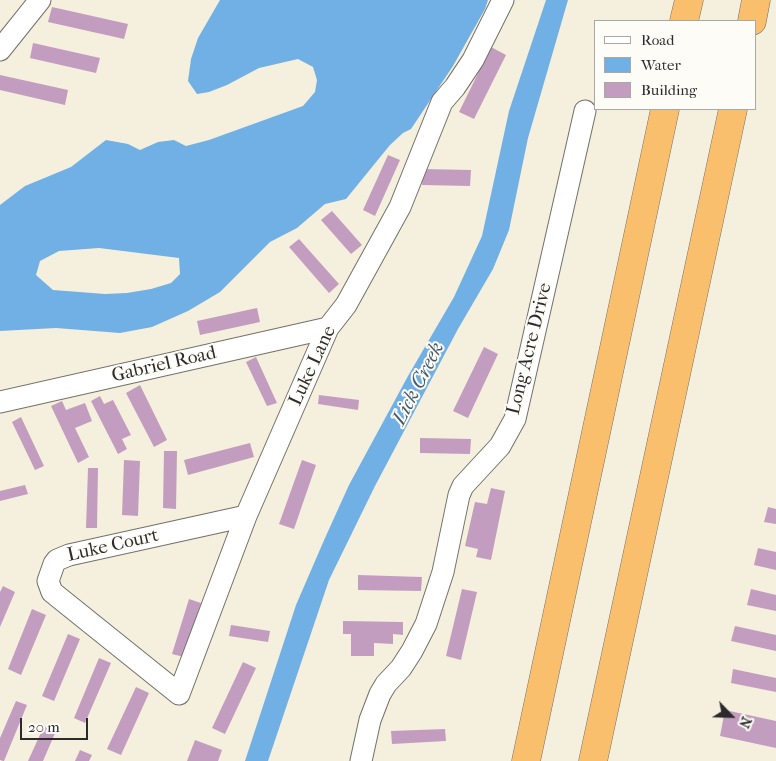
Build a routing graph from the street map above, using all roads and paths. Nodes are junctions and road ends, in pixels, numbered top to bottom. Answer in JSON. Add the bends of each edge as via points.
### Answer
{"nodes":[{"id":1,"x":40,"y":0,"type":"edge"},
{"id":2,"x":504,"y":0,"type":"edge"},
{"id":3,"x":689,"y":0,"type":"edge"},
{"id":4,"x":756,"y":0,"type":"edge"},
{"id":5,"x":684,"y":20,"type":"edge"},
{"id":6,"x":752,"y":20,"type":"edge"},
{"id":7,"x":0,"y":50,"type":"edge"},
{"id":8,"x":665,"y":110,"type":"edge"},
{"id":9,"x":733,"y":110,"type":"edge"},
{"id":10,"x":585,"y":111,"type":"dead end"},
{"id":11,"x":328,"y":328,"type":"junction"},
{"id":12,"x":0,"y":402,"type":"edge"},
{"id":13,"x":246,"y":516,"type":"junction"},
{"id":14,"x":179,"y":694,"type":"joint"},
{"id":15,"x":361,"y":761,"type":"edge"},
{"id":16,"x":526,"y":761,"type":"edge"},
{"id":17,"x":593,"y":761,"type":"edge"}],
"edges":[{"from":1,"to":7,"type":"street"},
{"from":2,"to":11,"type":"street","name":"Luke Lane","via":[[473,60],[442,102],[400,207],[346,305]]},
{"from":3,"to":5,"type":"highway"},
{"from":4,"to":6,"type":"highway"},
{"from":8,"to":16,"type":"highway"},
{"from":9,"to":17,"type":"highway"},
{"from":10,"to":15,"type":"street","name":"Long Acre Drive","via":[[515,419],[500,446],[463,486],[443,572],[426,624],[401,668],[380,694],[370,720]]},
{"from":11,"to":12,"type":"street","name":"Gabriel Road"},
{"from":11,"to":13,"type":"street","name":"Luke Lane"},
{"from":13,"to":14,"type":"street","name":"Luke Lane"},
{"from":13,"to":14,"type":"street","name":"Luke Court","via":[[68,555],[54,564],[49,575],[52,592],[57,597]]}]}
